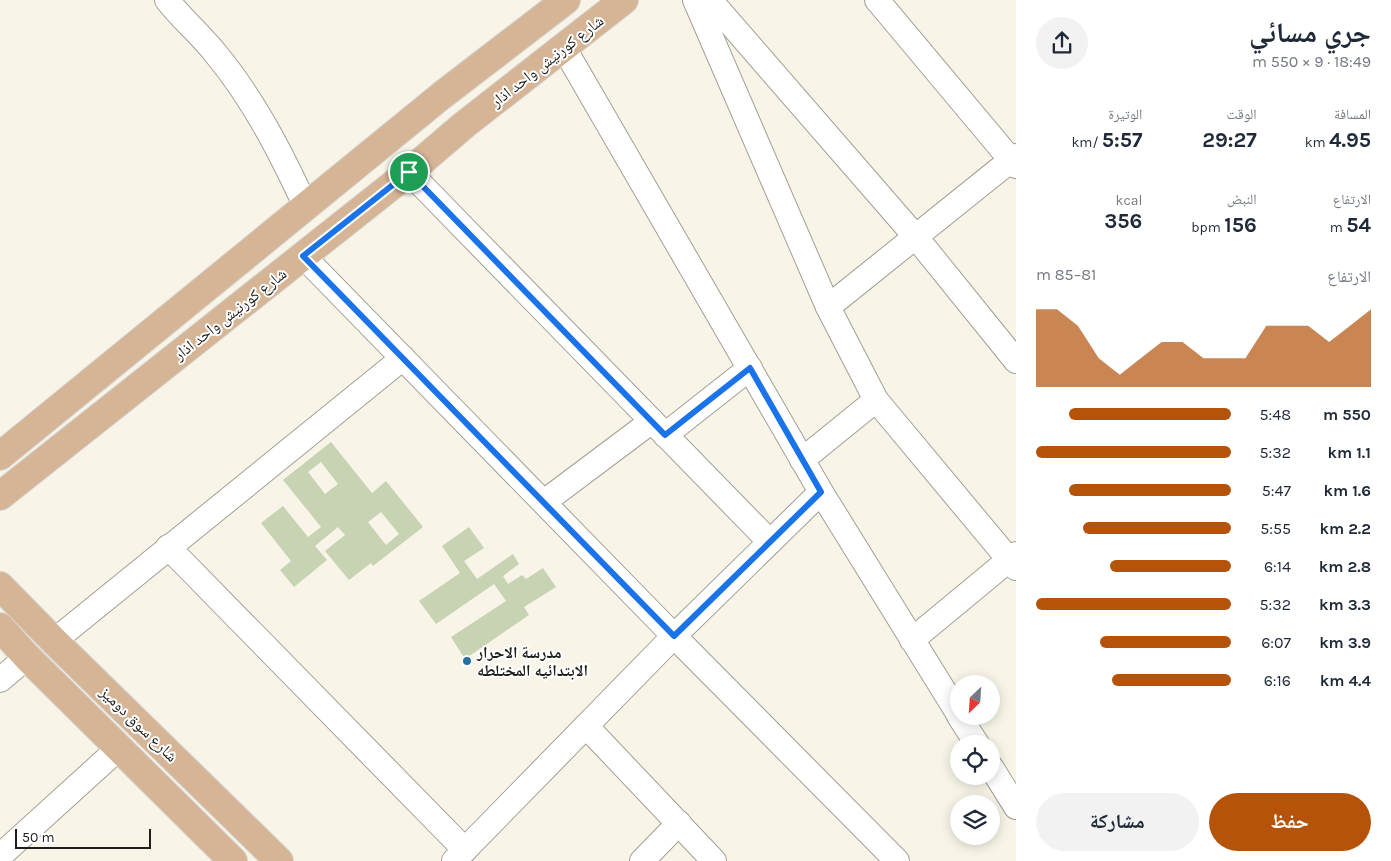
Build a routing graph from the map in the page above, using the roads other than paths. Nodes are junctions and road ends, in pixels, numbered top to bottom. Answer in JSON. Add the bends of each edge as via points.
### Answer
{"nodes":[{"id":1,"x":167,"y":0,"type":"edge"},
{"id":2,"x":566,"y":0,"type":"edge"},
{"id":3,"x":624,"y":0,"type":"edge"},
{"id":4,"x":695,"y":0,"type":"edge"},
{"id":5,"x":710,"y":0,"type":"edge"},
{"id":6,"x":877,"y":0,"type":"edge"},
{"id":7,"x":564,"y":48,"type":"junction"},
{"id":8,"x":441,"y":96,"type":"junction"},
{"id":9,"x":464,"y":125,"type":"junction"},
{"id":10,"x":1014,"y":161,"type":"edge"},
{"id":11,"x":409,"y":172,"type":"junction"},
{"id":12,"x":306,"y":207,"type":"junction"},
{"id":13,"x":915,"y":236,"type":"junction"},
{"id":14,"x":303,"y":256,"type":"junction"},
{"id":15,"x":828,"y":307,"type":"junction"},
{"id":16,"x":403,"y":358,"type":"junction"},
{"id":17,"x":1016,"y":361,"type":"edge"},
{"id":18,"x":750,"y":368,"type":"junction"},
{"id":19,"x":876,"y":400,"type":"junction"},
{"id":20,"x":658,"y":428,"type":"junction"},
{"id":21,"x":0,"y":456,"type":"edge"},
{"id":22,"x":802,"y":460,"type":"junction"},
{"id":23,"x":821,"y":492,"type":"junction"},
{"id":24,"x":0,"y":496,"type":"edge"},
{"id":25,"x":544,"y":502,"type":"junction"},
{"id":26,"x":770,"y":542,"type":"junction"},
{"id":27,"x":168,"y":547,"type":"junction"},
{"id":28,"x":1014,"y":561,"type":"edge"},
{"id":29,"x":0,"y":586,"type":"edge"},
{"id":30,"x":0,"y":627,"type":"edge"},
{"id":31,"x":674,"y":636,"type":"junction"},
{"id":32,"x":912,"y":640,"type":"junction"},
{"id":33,"x":54,"y":641,"type":"junction"},
{"id":34,"x":27,"y":657,"type":"junction"},
{"id":35,"x":0,"y":680,"type":"edge"},
{"id":36,"x":950,"y":701,"type":"edge"},
{"id":37,"x":586,"y":726,"type":"junction"},
{"id":38,"x":119,"y":748,"type":"junction"},
{"id":39,"x":1000,"y":782,"type":"edge"},
{"id":40,"x":1016,"y":808,"type":"edge"},
{"id":41,"x":679,"y":823,"type":"junction"},
{"id":42,"x":460,"y":855,"type":"edge"},
{"id":43,"x":8,"y":856,"type":"edge"},
{"id":44,"x":275,"y":860,"type":"edge"},
{"id":45,"x":233,"y":861,"type":"edge"},
{"id":46,"x":642,"y":861,"type":"edge"},
{"id":47,"x":714,"y":861,"type":"edge"},
{"id":48,"x":897,"y":861,"type":"edge"}],
"edges":[{"from":1,"to":12,"type":"street","via":[[217,54],[257,111]]},
{"from":2,"to":8,"type":"main road","name":"شارع كورنيش واحد اذار"},
{"from":3,"to":7,"type":"main road","name":"شارع كورنيش واحد اذار"},
{"from":4,"to":15,"type":"street"},
{"from":5,"to":13,"type":"street"},
{"from":6,"to":10,"type":"street"},
{"from":7,"to":9,"type":"main road","name":"شارع كورنيش واحد اذار"},
{"from":7,"to":18,"type":"street"},
{"from":8,"to":9,"type":"main road"},
{"from":8,"to":12,"type":"main road","name":"شارع كورنيش واحد اذار"},
{"from":9,"to":11,"type":"main road","name":"شارع كورنيش واحد اذار"},
{"from":10,"to":13,"type":"street"},
{"from":11,"to":14,"type":"main road","name":"شارع كورنيش واحد اذار"},
{"from":11,"to":20,"type":"street"},
{"from":12,"to":21,"type":"main road","name":"شارع كورنيش واحد اذار"},
{"from":13,"to":15,"type":"street"},
{"from":13,"to":17,"type":"street"},
{"from":14,"to":16,"type":"street"},
{"from":14,"to":24,"type":"main road","name":"شارع كورنيش واحد اذار"},
{"from":15,"to":19,"type":"street"},
{"from":16,"to":25,"type":"street"},
{"from":16,"to":27,"type":"street"},
{"from":18,"to":20,"type":"street"},
{"from":18,"to":22,"type":"street"},
{"from":19,"to":22,"type":"street"},
{"from":19,"to":28,"type":"street"},
{"from":20,"to":25,"type":"street"},
{"from":20,"to":26,"type":"street"},
{"from":22,"to":23,"type":"street"},
{"from":23,"to":26,"type":"street"},
{"from":23,"to":32,"type":"street"},
{"from":25,"to":31,"type":"street"},
{"from":26,"to":31,"type":"street"},
{"from":27,"to":33,"type":"street"},
{"from":27,"to":42,"type":"street"},
{"from":28,"to":32,"type":"street"},
{"from":29,"to":33,"type":"main road","name":"شارع سوق دوميز"},
{"from":30,"to":34,"type":"main road","name":"شارع سوق دوميز"},
{"from":31,"to":37,"type":"street"},
{"from":31,"to":48,"type":"street"},
{"from":32,"to":36,"type":"street"},
{"from":33,"to":44,"type":"main road","name":"شارع سوق دوميز"},
{"from":34,"to":35,"type":"street"},
{"from":34,"to":38,"type":"main road","name":"شارع سوق دوميز"},
{"from":37,"to":41,"type":"street"},
{"from":37,"to":42,"type":"street"},
{"from":38,"to":43,"type":"street"},
{"from":38,"to":45,"type":"main road","name":"شارع سوق دوميز"},
{"from":39,"to":40,"type":"street"},
{"from":41,"to":46,"type":"street"},
{"from":41,"to":47,"type":"street"}]}
